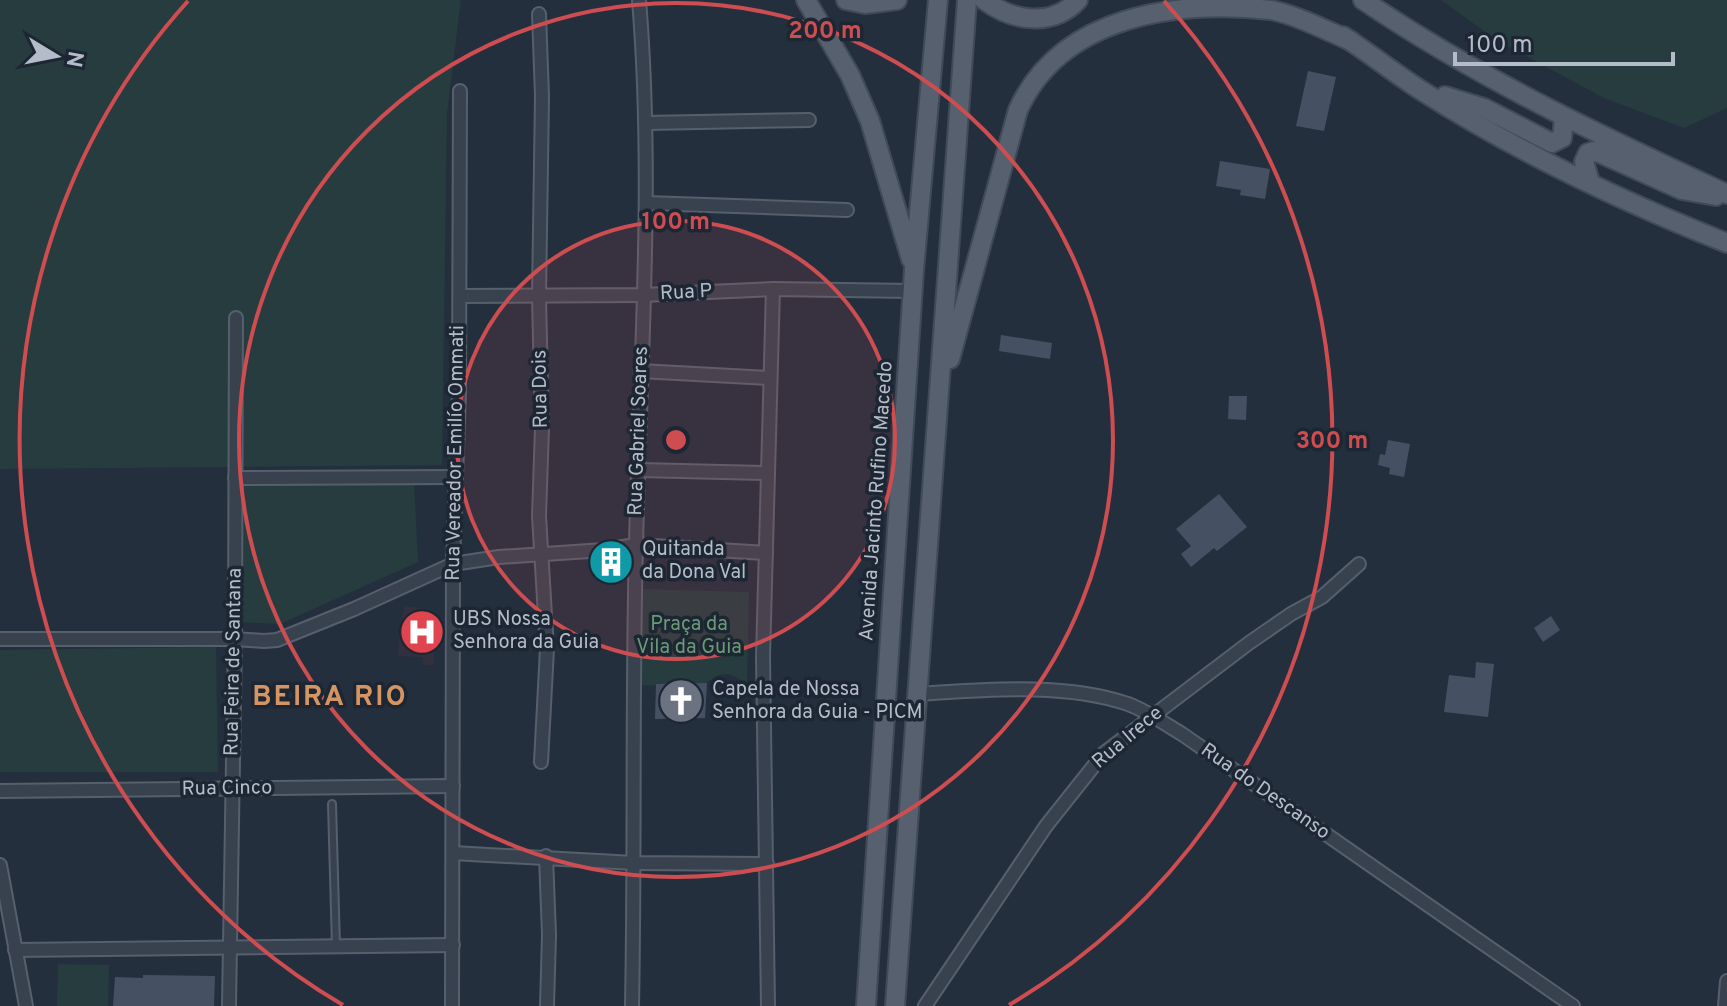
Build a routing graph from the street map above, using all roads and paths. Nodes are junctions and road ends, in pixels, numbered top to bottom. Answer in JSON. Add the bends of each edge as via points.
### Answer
{"nodes":[{"id":1,"x":639,"y":0,"type":"edge"},
{"id":2,"x":806,"y":0,"type":"edge"},
{"id":3,"x":846,"y":0,"type":"edge"},
{"id":4,"x":897,"y":0,"type":"edge"},
{"id":5,"x":938,"y":0,"type":"edge"},
{"id":6,"x":967,"y":0,"type":"edge"},
{"id":7,"x":984,"y":0,"type":"edge"},
{"id":8,"x":1078,"y":0,"type":"edge"},
{"id":9,"x":1287,"y":0,"type":"edge"},
{"id":10,"x":1363,"y":0,"type":"edge"},
{"id":11,"x":539,"y":14,"type":"dead end"},
{"id":12,"x":1351,"y":41,"type":"junction"},
{"id":13,"x":1419,"y":89,"type":"junction"},
{"id":14,"x":460,"y":91,"type":"dead end"},
{"id":15,"x":1564,"y":118,"type":"junction"},
{"id":16,"x":809,"y":120,"type":"dead end"},
{"id":17,"x":646,"y":123,"type":"junction"},
{"id":18,"x":1590,"y":182,"type":"junction"},
{"id":19,"x":1727,"y":196,"type":"edge"},
{"id":20,"x":646,"y":203,"type":"junction"},
{"id":21,"x":847,"y":210,"type":"dead end"},
{"id":22,"x":1727,"y":243,"type":"edge"},
{"id":23,"x":914,"y":270,"type":"junction"},
{"id":24,"x":773,"y":289,"type":"junction"},
{"id":25,"x":913,"y":291,"type":"junction"},
{"id":26,"x":643,"y":295,"type":"junction"},
{"id":27,"x":460,"y":296,"type":"junction"},
{"id":28,"x":539,"y":297,"type":"junction"},
{"id":29,"x":236,"y":318,"type":"dead end"},
{"id":30,"x":640,"y":371,"type":"junction"},
{"id":31,"x":769,"y":378,"type":"junction"},
{"id":32,"x":939,"y":401,"type":"junction"},
{"id":33,"x":639,"y":470,"type":"junction"},
{"id":34,"x":767,"y":473,"type":"junction"},
{"id":35,"x":456,"y":477,"type":"junction"},
{"id":36,"x":235,"y":478,"type":"junction"},
{"id":37,"x":897,"y":543,"type":"junction"},
{"id":38,"x":636,"y":545,"type":"junction"},
{"id":39,"x":766,"y":553,"type":"junction"},
{"id":40,"x":541,"y":554,"type":"junction"},
{"id":41,"x":453,"y":564,"type":"junction"},
{"id":42,"x":1359,"y":564,"type":"dead end"},
{"id":43,"x":922,"y":626,"type":"junction"},
{"id":44,"x":0,"y":639,"type":"edge"},
{"id":45,"x":235,"y":639,"type":"junction"},
{"id":46,"x":917,"y":694,"type":"junction"},
{"id":47,"x":1152,"y":716,"type":"junction"},
{"id":48,"x":885,"y":726,"type":"junction"},
{"id":49,"x":541,"y":762,"type":"dead end"},
{"id":50,"x":453,"y":786,"type":"junction"},
{"id":51,"x":232,"y":789,"type":"junction"},
{"id":52,"x":0,"y":791,"type":"edge"},
{"id":53,"x":332,"y":804,"type":"dead end"},
{"id":54,"x":908,"y":818,"type":"junction"},
{"id":55,"x":453,"y":853,"type":"junction"},
{"id":56,"x":546,"y":856,"type":"junction"},
{"id":57,"x":634,"y":863,"type":"junction"},
{"id":58,"x":767,"y":864,"type":"junction"},
{"id":59,"x":0,"y":865,"type":"edge"},
{"id":60,"x":453,"y":945,"type":"junction"},
{"id":61,"x":336,"y":947,"type":"junction"},
{"id":62,"x":229,"y":949,"type":"junction"},
{"id":63,"x":15,"y":950,"type":"junction"},
{"id":64,"x":1727,"y":981,"type":"edge"},
{"id":65,"x":26,"y":1006,"type":"edge"},
{"id":66,"x":229,"y":1006,"type":"edge"},
{"id":67,"x":452,"y":1006,"type":"edge"},
{"id":68,"x":547,"y":1006,"type":"edge"},
{"id":69,"x":632,"y":1006,"type":"edge"},
{"id":70,"x":768,"y":1006,"type":"edge"},
{"id":71,"x":866,"y":1006,"type":"edge"},
{"id":72,"x":895,"y":1006,"type":"edge"},
{"id":73,"x":925,"y":1006,"type":"edge"},
{"id":74,"x":1573,"y":1006,"type":"edge"},
{"id":75,"x":1725,"y":1006,"type":"edge"}],
"edges":[{"from":1,"to":17,"type":"street","name":"Rua Gabriel Soares"},
{"from":2,"to":23,"type":"main road","via":[[870,121]]},
{"from":3,"to":4,"type":"main road"},
{"from":5,"to":23,"type":"main road","name":"Avenida Jacinto Rufino Macedo"},
{"from":6,"to":32,"type":"main road"},
{"from":7,"to":8,"type":"main road","via":[[1028,20],[1064,11]]},
{"from":9,"to":12,"type":"main road"},
{"from":10,"to":15,"type":"main road","via":[[1479,74]]},
{"from":11,"to":28,"type":"street","name":"Rua Dois"},
{"from":12,"to":13,"type":"main road"},
{"from":12,"to":32,"type":"main road","via":[[1270,10],[1176,4],[1110,23],[1046,65],[1018,110]]},
{"from":13,"to":15,"type":"main road","via":[[1484,108],[1552,143],[1562,138]]},
{"from":13,"to":18,"type":"main road"},
{"from":14,"to":27,"type":"street","name":"Rua Vereador Emilío Ommati"},
{"from":15,"to":19,"type":"main road"},
{"from":16,"to":17,"type":"street"},
{"from":17,"to":20,"type":"street","name":"Rua Gabriel Soares"},
{"from":18,"to":19,"type":"main road","via":[[1584,162],[1595,151],[1682,190]]},
{"from":18,"to":22,"type":"main road"},
{"from":20,"to":21,"type":"street"},
{"from":20,"to":26,"type":"street","name":"Rua Gabriel Soares"},
{"from":23,"to":25,"type":"main road","name":"Avenida Jacinto Rufino Macedo"},
{"from":24,"to":25,"type":"street","name":"Rua P"},
{"from":24,"to":26,"type":"street","name":"Rua P"},
{"from":24,"to":31,"type":"street"},
{"from":25,"to":37,"type":"main road","name":"Avenida Jacinto Rufino Macedo"},
{"from":26,"to":28,"type":"street","name":"Rua P"},
{"from":26,"to":30,"type":"street","name":"Rua Gabriel Soares"},
{"from":27,"to":28,"type":"street","name":"Rua P"},
{"from":27,"to":35,"type":"street","name":"Rua Vereador Emilío Ommati"},
{"from":28,"to":40,"type":"street","name":"Rua Dois"},
{"from":29,"to":36,"type":"street","name":"Rua Feira de Santana"},
{"from":30,"to":31,"type":"street"},
{"from":30,"to":33,"type":"street","name":"Rua Gabriel Soares"},
{"from":31,"to":34,"type":"street"},
{"from":32,"to":43,"type":"main road"},
{"from":33,"to":34,"type":"street"},
{"from":33,"to":38,"type":"street","name":"Rua Gabriel Soares"},
{"from":34,"to":39,"type":"street"},
{"from":35,"to":36,"type":"street"},
{"from":35,"to":41,"type":"street","name":"Rua Vereador Emilío Ommati"},
{"from":36,"to":45,"type":"street","name":"Rua Feira de Santana"},
{"from":37,"to":43,"type":"main road","via":[[908,526],[916,526]]},
{"from":37,"to":48,"type":"main road","name":"Avenida Jacinto Rufino Macedo"},
{"from":38,"to":39,"type":"street"},
{"from":38,"to":40,"type":"street"},
{"from":38,"to":57,"type":"street","name":"Rua Gabriel Soares"},
{"from":39,"to":58,"type":"street"},
{"from":40,"to":41,"type":"street"},
{"from":40,"to":49,"type":"street","name":"Rua Dois","via":[[547,649]]},
{"from":41,"to":45,"type":"street","via":[[277,640]]},
{"from":41,"to":50,"type":"street","name":"Rua Vereador Emilío Ommati"},
{"from":42,"to":47,"type":"street","name":"Rua Irece","via":[[1322,597],[1273,626]]},
{"from":43,"to":46,"type":"main road"},
{"from":44,"to":45,"type":"street"},
{"from":45,"to":51,"type":"street","name":"Rua Feira de Santana"},
{"from":46,"to":47,"type":"street","name":"Rua do Descanso","via":[[1083,694]]},
{"from":46,"to":54,"type":"main road"},
{"from":47,"to":73,"type":"street","name":"Rua Irece","via":[[1104,753],[1081,781]]},
{"from":47,"to":74,"type":"street","name":"Rua do Descanso"},
{"from":48,"to":54,"type":"main road","via":[[887,829],[899,830]]},
{"from":48,"to":71,"type":"main road","name":"Avenida Jacinto Rufino Macedo"},
{"from":50,"to":51,"type":"street","name":"Rua Cinco"},
{"from":50,"to":55,"type":"street","name":"Rua Vereador Emilío Ommati"},
{"from":51,"to":52,"type":"street","name":"Rua Cinco"},
{"from":51,"to":62,"type":"street","name":"Rua Feira de Santana"},
{"from":53,"to":61,"type":"lane"},
{"from":54,"to":72,"type":"main road"},
{"from":55,"to":56,"type":"street"},
{"from":55,"to":60,"type":"street","name":"Rua Vereador Emilío Ommati"},
{"from":56,"to":57,"type":"street"},
{"from":56,"to":68,"type":"street"},
{"from":57,"to":58,"type":"street"},
{"from":57,"to":69,"type":"street","name":"Rua Gabriel Soares"},
{"from":58,"to":70,"type":"street"},
{"from":59,"to":63,"type":"street"},
{"from":60,"to":61,"type":"street"},
{"from":60,"to":67,"type":"street","name":"Rua Vereador Emilío Ommati"},
{"from":61,"to":62,"type":"street"},
{"from":62,"to":63,"type":"street"},
{"from":62,"to":66,"type":"street","name":"Rua Feira de Santana"},
{"from":63,"to":65,"type":"street"},
{"from":64,"to":75,"type":"street"}]}
